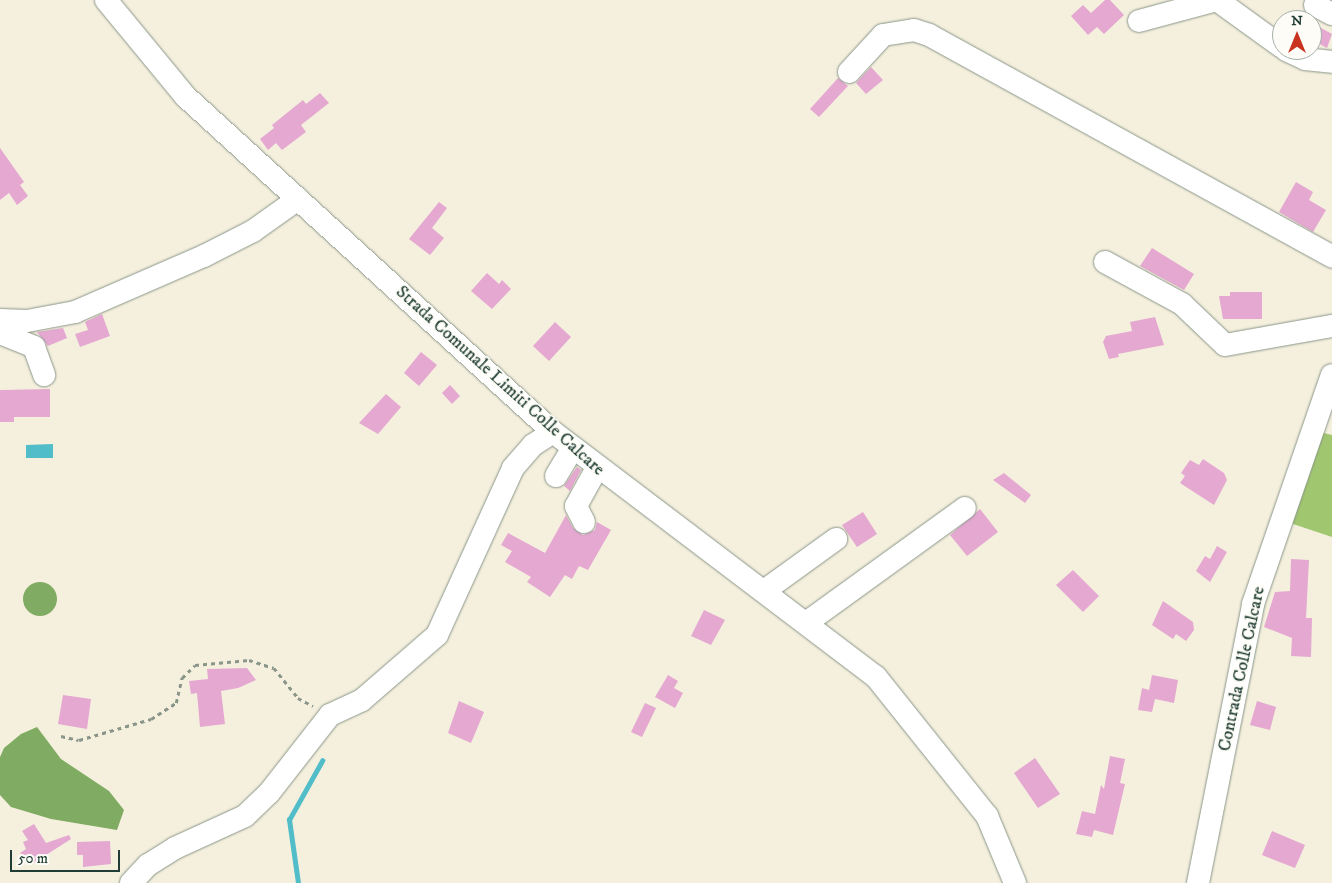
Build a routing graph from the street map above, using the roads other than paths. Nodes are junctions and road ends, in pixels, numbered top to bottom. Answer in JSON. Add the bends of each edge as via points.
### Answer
{"nodes":[{"id":1,"x":106,"y":0,"type":"edge"},
{"id":2,"x":1139,"y":21,"type":"dead end"},
{"id":3,"x":1272,"y":40,"type":"edge"},
{"id":4,"x":1314,"y":60,"type":"edge"},
{"id":5,"x":1332,"y":62,"type":"edge"},
{"id":6,"x":849,"y":72,"type":"dead end"},
{"id":7,"x":298,"y":199,"type":"junction"},
{"id":8,"x":1332,"y":256,"type":"edge"},
{"id":9,"x":1105,"y":262,"type":"dead end"},
{"id":10,"x":0,"y":320,"type":"edge"},
{"id":11,"x":1332,"y":326,"type":"edge"},
{"id":12,"x":0,"y":332,"type":"edge"},
{"id":13,"x":44,"y":375,"type":"dead end"},
{"id":14,"x":1332,"y":375,"type":"edge"},
{"id":15,"x":553,"y":432,"type":"junction"},
{"id":16,"x":572,"y":448,"type":"junction"},
{"id":17,"x":597,"y":468,"type":"junction"},
{"id":18,"x":556,"y":476,"type":"dead end"},
{"id":19,"x":965,"y":508,"type":"dead end"},
{"id":20,"x":584,"y":522,"type":"dead end"},
{"id":21,"x":836,"y":539,"type":"dead end"},
{"id":22,"x":764,"y":591,"type":"junction"},
{"id":23,"x":806,"y":623,"type":"junction"},
{"id":24,"x":131,"y":883,"type":"edge"},
{"id":25,"x":1015,"y":883,"type":"edge"},
{"id":26,"x":1198,"y":883,"type":"edge"}],
"edges":[{"from":1,"to":7,"type":"street","name":"Strada Comunale Limiti Colle Calcare","via":[[185,96]]},
{"from":2,"to":3,"type":"street","via":[[1217,0]]},
{"from":4,"to":5,"type":"street"},
{"from":6,"to":8,"type":"street","via":[[884,35],[914,30],[929,35]]},
{"from":7,"to":10,"type":"street","via":[[253,231],[204,256],[75,312],[27,321]]},
{"from":7,"to":15,"type":"street","name":"Strada Comunale Limiti Colle Calcare"},
{"from":9,"to":11,"type":"street","via":[[1182,304],[1225,344]]},
{"from":12,"to":13,"type":"street","via":[[34,348]]},
{"from":14,"to":26,"type":"street","name":"Contrada Colle Calcare","via":[[1253,604]]},
{"from":15,"to":16,"type":"street","name":"Strada Comunale Limiti Colle Calcare"},
{"from":15,"to":24,"type":"street","via":[[533,445],[513,468],[437,635],[362,700],[330,715],[269,792],[245,816],[175,848],[148,865]]},
{"from":16,"to":17,"type":"street","name":"Strada Comunale Limiti Colle Calcare"},
{"from":16,"to":18,"type":"street"},
{"from":17,"to":20,"type":"street","via":[[576,506]]},
{"from":17,"to":22,"type":"street","name":"Strada Comunale Limiti Colle Calcare"},
{"from":19,"to":23,"type":"street"},
{"from":21,"to":22,"type":"street"},
{"from":22,"to":23,"type":"street","name":"Strada Comunale Limiti Colle Calcare"},
{"from":23,"to":25,"type":"street","name":"Strada Comunale Limiti Colle Calcare","via":[[876,677],[987,816]]}]}
